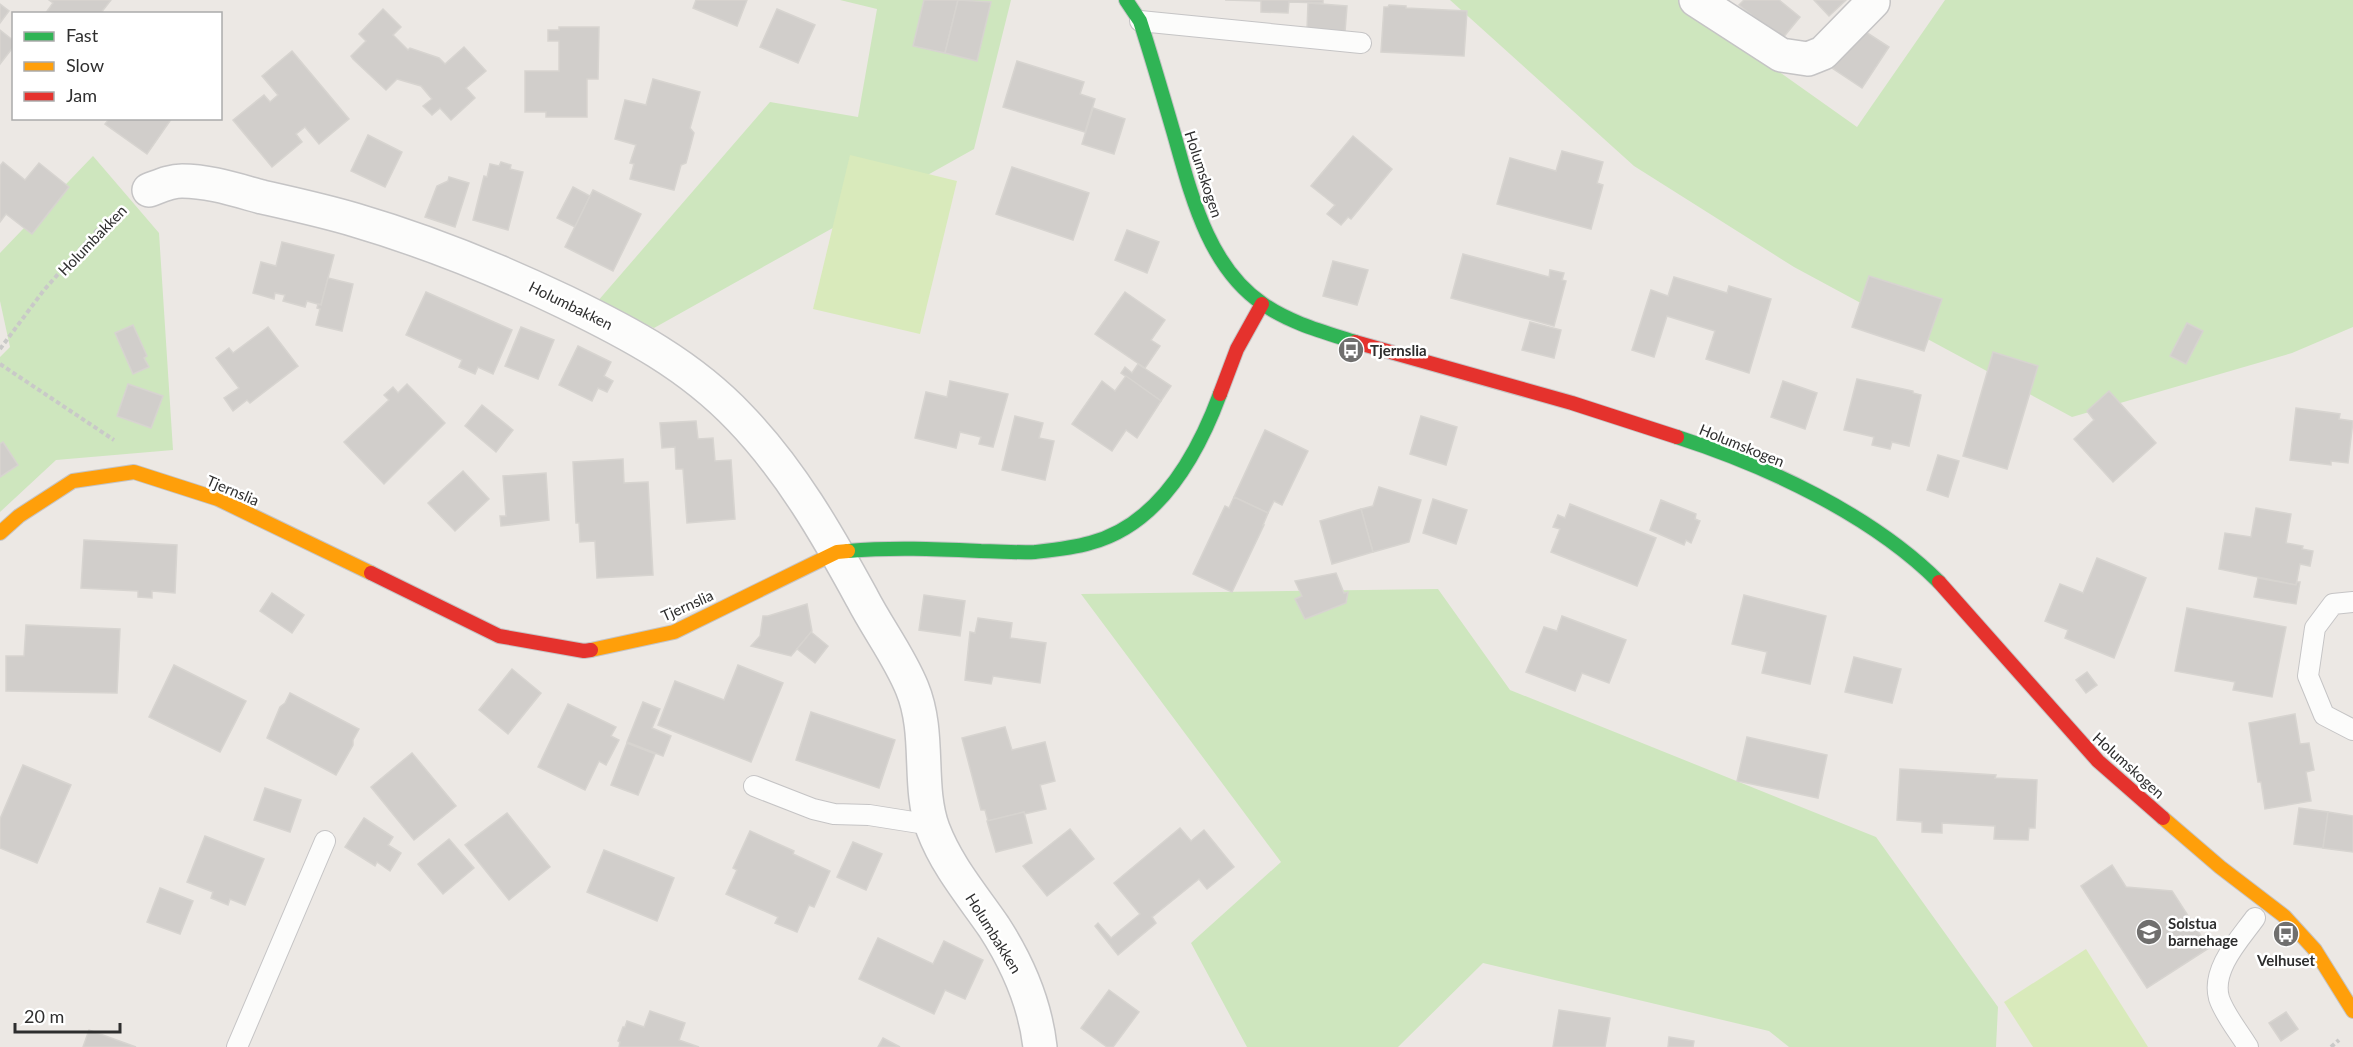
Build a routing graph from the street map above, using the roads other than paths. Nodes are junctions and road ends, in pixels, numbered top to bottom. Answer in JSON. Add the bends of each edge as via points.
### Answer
{"nodes":[{"id":1,"x":1126,"y":0,"type":"edge"},
{"id":2,"x":1696,"y":0,"type":"edge"},
{"id":3,"x":1873,"y":2,"type":"dead end"},
{"id":4,"x":1140,"y":21,"type":"junction"},
{"id":5,"x":1361,"y":43,"type":"dead end"},
{"id":6,"x":149,"y":190,"type":"road end"},
{"id":7,"x":1262,"y":304,"type":"junction"},
{"id":8,"x":0,"y":533,"type":"edge"},
{"id":9,"x":837,"y":552,"type":"junction"},
{"id":10,"x":2353,"y":602,"type":"edge"},
{"id":11,"x":2353,"y":730,"type":"edge"},
{"id":12,"x":754,"y":786,"type":"dead end"},
{"id":13,"x":932,"y":825,"type":"junction"},
{"id":14,"x":325,"y":841,"type":"dead end"},
{"id":15,"x":2255,"y":918,"type":"dead end"},
{"id":16,"x":2350,"y":1000,"type":"edge"},
{"id":17,"x":237,"y":1047,"type":"edge"},
{"id":18,"x":1040,"y":1047,"type":"edge"},
{"id":19,"x":2248,"y":1047,"type":"edge"}],
"edges":[{"from":1,"to":4,"type":"street","name":"Holumskogen"},
{"from":2,"to":3,"type":"street","via":[[1781,56],[1808,59],[1823,53]]},
{"from":4,"to":5,"type":"lane"},
{"from":4,"to":7,"type":"street","name":"Holumskogen","via":[[1192,197],[1207,233],[1234,278]]},
{"from":6,"to":9,"type":"street","name":"Holumbakken","via":[[165,183],[199,183],[378,226],[468,258],[636,338],[700,380],[740,418],[809,504]]},
{"from":7,"to":9,"type":"street","name":"Tjernslia","via":[[1237,349],[1206,432],[1191,459],[1168,490],[1135,521],[1090,543],[1034,552],[881,548]]},
{"from":7,"to":16,"type":"street","name":"Holumskogen","via":[[1296,322],[1375,350],[1572,403],[1707,447],[1762,469],[1853,516],[1927,570],[2098,761],[2220,867],[2284,916],[2315,950]]},
{"from":8,"to":9,"type":"street","name":"Tjernslia","via":[[73,481],[134,472],[218,499],[499,636],[584,651],[674,632]]},
{"from":9,"to":13,"type":"street","name":"Holumbakken","via":[[913,691],[922,723]]},
{"from":10,"to":11,"type":"lane","via":[[2333,604],[2315,628],[2308,676],[2324,715]]},
{"from":12,"to":13,"type":"lane","via":[[834,814]]},
{"from":13,"to":18,"type":"street","name":"Holumbakken","via":[[955,873],[1017,967],[1038,1024]]},
{"from":14,"to":17,"type":"lane"},
{"from":15,"to":19,"type":"lane","via":[[2233,949],[2217,987],[2220,1000]]}]}
